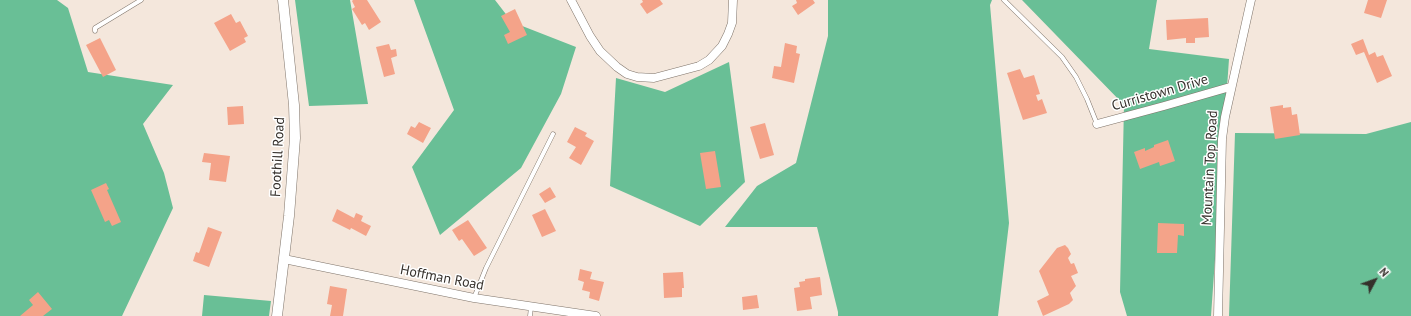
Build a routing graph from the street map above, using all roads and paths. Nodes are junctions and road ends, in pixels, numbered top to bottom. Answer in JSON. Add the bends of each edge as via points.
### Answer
{"nodes":[{"id":1,"x":141,"y":0,"type":"edge"},
{"id":2,"x":282,"y":0,"type":"edge"},
{"id":3,"x":571,"y":0,"type":"edge"},
{"id":4,"x":733,"y":0,"type":"edge"},
{"id":5,"x":1004,"y":0,"type":"edge"},
{"id":6,"x":1251,"y":0,"type":"edge"},
{"id":7,"x":95,"y":31,"type":"dead end"},
{"id":8,"x":1230,"y":87,"type":"junction"},
{"id":9,"x":1097,"y":124,"type":"joint"},
{"id":10,"x":553,"y":134,"type":"dead end"},
{"id":11,"x":284,"y":259,"type":"junction"},
{"id":12,"x":474,"y":298,"type":"junction"},
{"id":13,"x":531,"y":307,"type":"junction"},
{"id":14,"x":278,"y":316,"type":"edge"},
{"id":15,"x":530,"y":316,"type":"edge"},
{"id":16,"x":596,"y":316,"type":"edge"},
{"id":17,"x":1218,"y":316,"type":"edge"}],
"edges":[{"from":1,"to":7,"type":"lane","via":[[95,28]]},
{"from":2,"to":11,"type":"street","name":"Foothill Road","via":[[294,105],[295,138],[290,216]]},
{"from":3,"to":4,"type":"street","via":[[600,51],[627,74],[654,78],[698,66],[709,60],[722,46],[728,34],[732,23]]},
{"from":5,"to":9,"type":"lane","via":[[1062,57],[1087,99]]},
{"from":6,"to":8,"type":"street","name":"Mountain Top Road"},
{"from":8,"to":9,"type":"street","name":"Curristown Drive"},
{"from":8,"to":17,"type":"street","name":"Mountain Top Road","via":[[1222,139]]},
{"from":10,"to":12,"type":"lane","via":[[486,268]]},
{"from":11,"to":12,"type":"street","name":"Hoffman Road"},
{"from":11,"to":14,"type":"street","name":"Foothill Road"},
{"from":12,"to":13,"type":"street","name":"Hoffman Road"},
{"from":13,"to":15,"type":"lane"},
{"from":13,"to":16,"type":"street","name":"Hoffman Road"}]}
